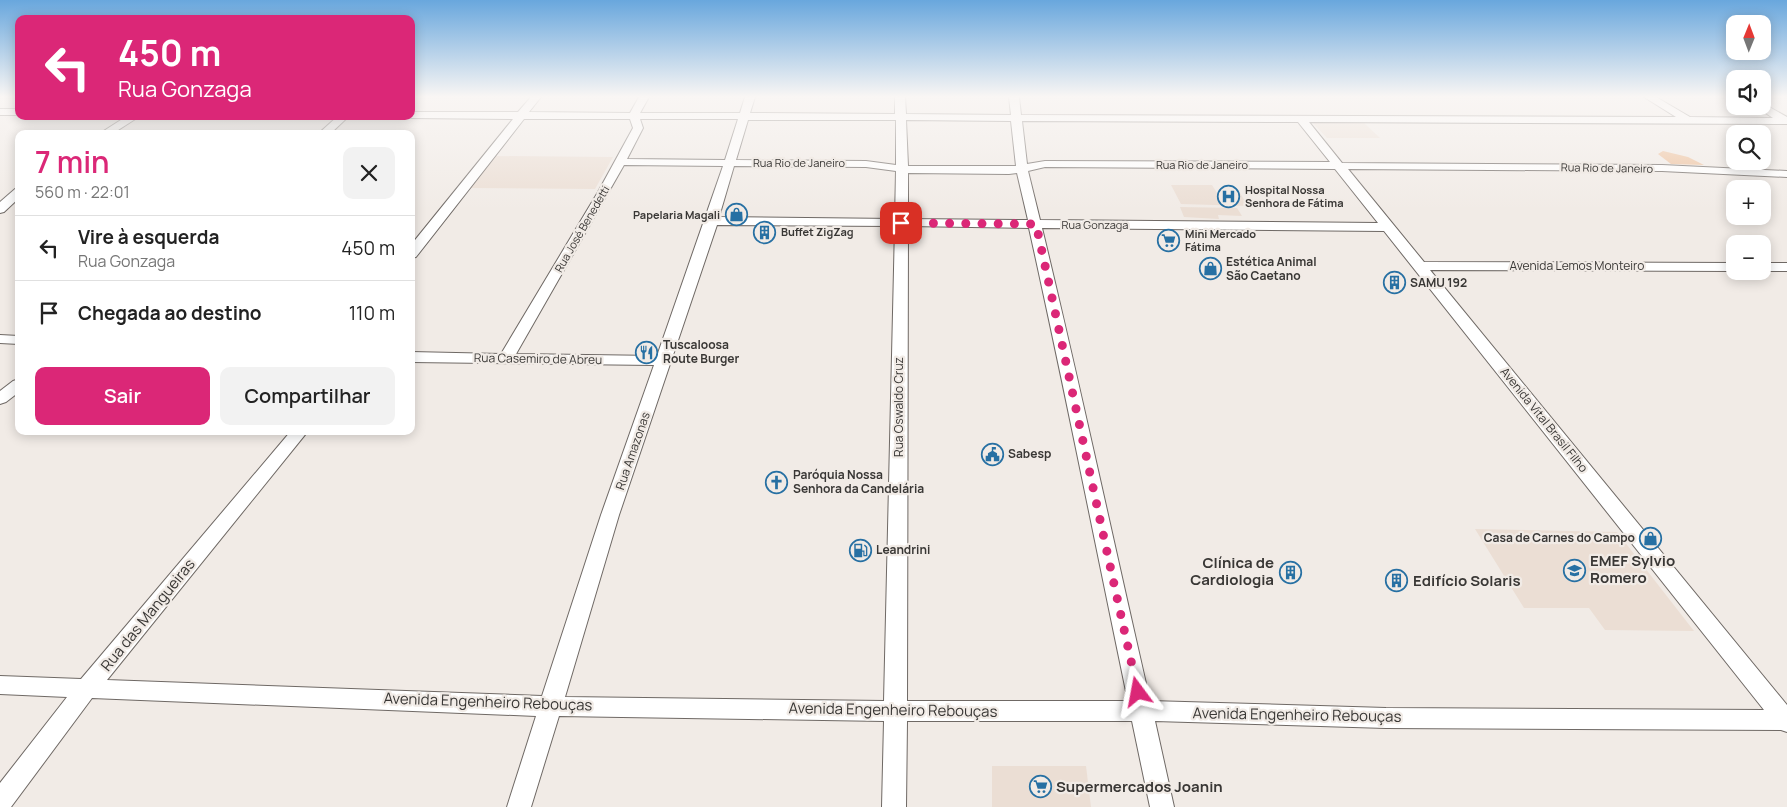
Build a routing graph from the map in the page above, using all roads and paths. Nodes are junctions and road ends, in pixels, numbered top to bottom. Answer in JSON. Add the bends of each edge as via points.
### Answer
{"nodes":[{"id":1,"x":507,"y":135,"type":"edge"},
{"id":2,"x":630,"y":135,"type":"edge"},
{"id":3,"x":739,"y":135,"type":"edge"},
{"id":4,"x":901,"y":135,"type":"edge"},
{"id":5,"x":1018,"y":135,"type":"edge"},
{"id":6,"x":1313,"y":135,"type":"edge"},
{"id":7,"x":619,"y":162,"type":"junction"},
{"id":8,"x":730,"y":163,"type":"junction"},
{"id":9,"x":1338,"y":166,"type":"junction"},
{"id":10,"x":902,"y":168,"type":"junction"},
{"id":11,"x":1022,"y":169,"type":"junction"},
{"id":12,"x":1787,"y":174,"type":"edge"},
{"id":13,"x":15,"y":195,"type":"edge"},
{"id":14,"x":0,"y":209,"type":"edge"},
{"id":15,"x":712,"y":220,"type":"junction"},
{"id":16,"x":901,"y":223,"type":"junction"},
{"id":17,"x":1036,"y":224,"type":"junction"},
{"id":18,"x":1388,"y":227,"type":"junction"},
{"id":19,"x":415,"y":249,"type":"edge"},
{"id":20,"x":1420,"y":266,"type":"junction"},
{"id":21,"x":1726,"y":267,"type":"edge"},
{"id":22,"x":1771,"y":267,"type":"edge"},
{"id":23,"x":1787,"y":267,"type":"edge"},
{"id":24,"x":0,"y":339,"type":"edge"},
{"id":25,"x":15,"y":340,"type":"edge"},
{"id":26,"x":415,"y":357,"type":"edge"},
{"id":27,"x":506,"y":359,"type":"junction"},
{"id":28,"x":664,"y":361,"type":"junction"},
{"id":29,"x":15,"y":387,"type":"edge"},
{"id":30,"x":0,"y":398,"type":"edge"},
{"id":31,"x":297,"y":435,"type":"edge"},
{"id":32,"x":0,"y":685,"type":"edge"},
{"id":33,"x":88,"y":688,"type":"junction"},
{"id":34,"x":552,"y":706,"type":"junction"},
{"id":35,"x":895,"y":711,"type":"junction"},
{"id":36,"x":1142,"y":711,"type":"junction"},
{"id":37,"x":1786,"y":721,"type":"edge"},
{"id":38,"x":0,"y":802,"type":"edge"},
{"id":39,"x":519,"y":807,"type":"edge"},
{"id":40,"x":894,"y":807,"type":"edge"},
{"id":41,"x":1162,"y":807,"type":"edge"}],
"edges":[{"from":1,"to":19,"type":"street"},
{"from":2,"to":7,"type":"street","name":"Rua José Benedetti"},
{"from":3,"to":8,"type":"street","name":"Rua Amazonas"},
{"from":4,"to":10,"type":"street","name":"Rua Oswaldo Cruz"},
{"from":5,"to":11,"type":"street"},
{"from":6,"to":9,"type":"street","name":"Avenida Vital Brasil Filho"},
{"from":7,"to":8,"type":"street","name":"Rua Rio de Janeiro"},
{"from":7,"to":27,"type":"street","name":"Rua José Benedetti"},
{"from":8,"to":10,"type":"street","name":"Rua Rio de Janeiro","via":[[866,164]]},
{"from":8,"to":15,"type":"street","name":"Rua Amazonas"},
{"from":9,"to":11,"type":"street","name":"Rua Rio de Janeiro","via":[[1045,164]]},
{"from":9,"to":12,"type":"street","name":"Rua Rio de Janeiro","via":[[1671,169]]},
{"from":9,"to":18,"type":"street","name":"Avenida Vital Brasil Filho"},
{"from":10,"to":11,"type":"street","name":"Rua Rio de Janeiro","via":[[940,171]]},
{"from":10,"to":16,"type":"street","name":"Rua Oswaldo Cruz"},
{"from":11,"to":17,"type":"street"},
{"from":13,"to":14,"type":"street"},
{"from":15,"to":16,"type":"street","name":"Rua Gonzaga"},
{"from":15,"to":28,"type":"street","name":"Rua Amazonas"},
{"from":16,"to":17,"type":"street","name":"Rua Gonzaga"},
{"from":16,"to":35,"type":"street","name":"Rua Oswaldo Cruz"},
{"from":17,"to":18,"type":"street","name":"Rua Gonzaga"},
{"from":17,"to":36,"type":"street"},
{"from":18,"to":20,"type":"street","name":"Avenida Vital Brasil Filho"},
{"from":20,"to":21,"type":"street","name":"Avenida Lemos Monteiro"},
{"from":20,"to":37,"type":"street","name":"Avenida Vital Brasil Filho"},
{"from":22,"to":23,"type":"street"},
{"from":24,"to":25,"type":"street"},
{"from":26,"to":27,"type":"street","name":"Rua Casemiro de Abreu"},
{"from":27,"to":28,"type":"street","name":"Rua Casemiro de Abreu"},
{"from":28,"to":34,"type":"street","name":"Rua Amazonas","via":[[610,515]]},
{"from":29,"to":30,"type":"street"},
{"from":31,"to":33,"type":"street","name":"Rua das Mangueiras"},
{"from":32,"to":33,"type":"street","name":"Avenida Engenheiro Rebouças"},
{"from":33,"to":34,"type":"street","name":"Avenida Engenheiro Rebouças"},
{"from":33,"to":38,"type":"street","name":"Rua das Mangueiras"},
{"from":34,"to":35,"type":"street","name":"Avenida Engenheiro Rebouças"},
{"from":34,"to":39,"type":"street","name":"Rua Amazonas"},
{"from":35,"to":36,"type":"street","name":"Avenida Engenheiro Rebouças"},
{"from":35,"to":40,"type":"street","name":"Rua Oswaldo Cruz"},
{"from":36,"to":37,"type":"street","name":"Avenida Engenheiro Rebouças","via":[[1394,718]]},
{"from":36,"to":41,"type":"street"}]}
